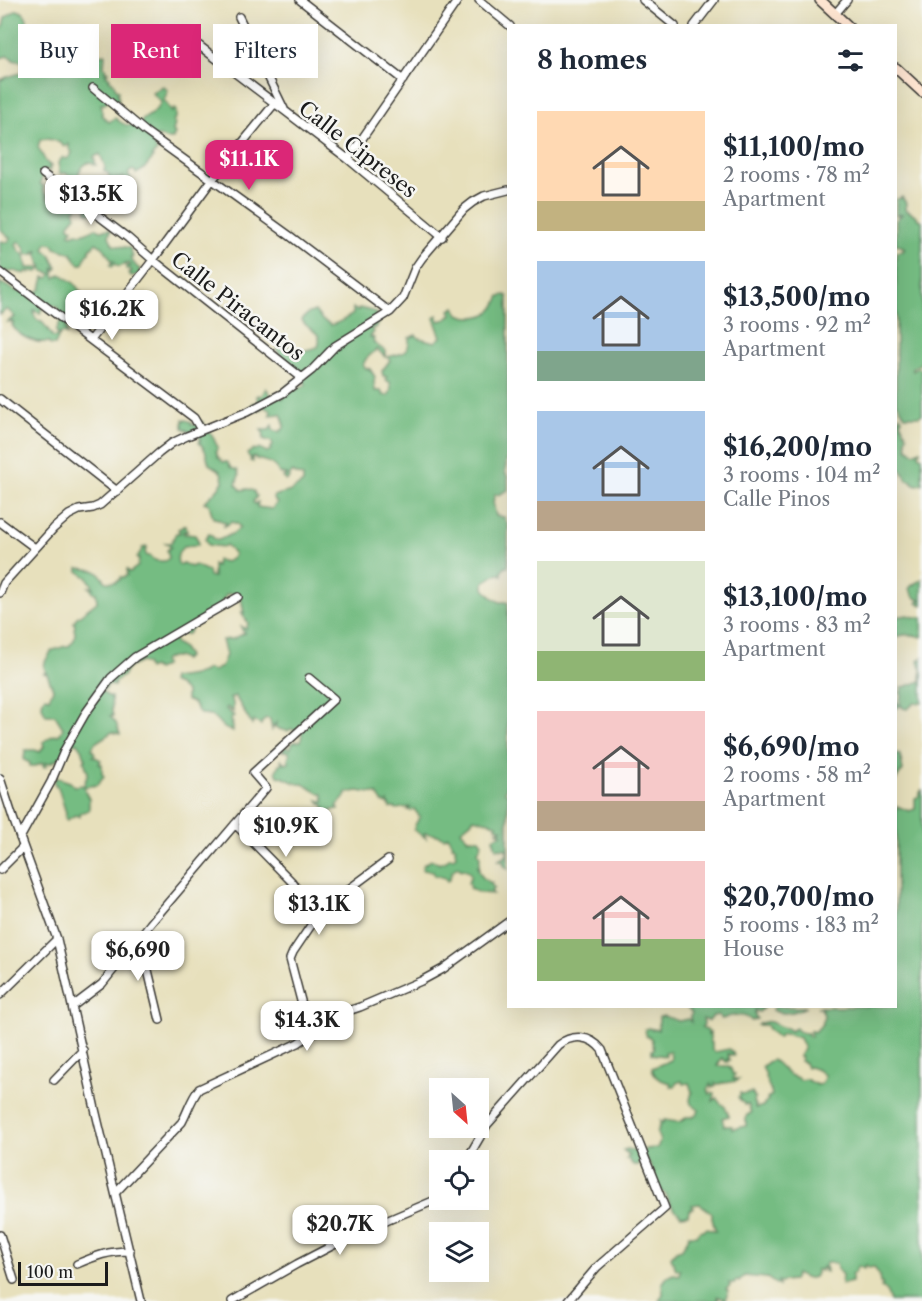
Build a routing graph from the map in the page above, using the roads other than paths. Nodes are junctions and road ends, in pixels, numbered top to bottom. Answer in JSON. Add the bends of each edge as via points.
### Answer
{"nodes":[{"id":1,"x":300,"y":0,"type":"edge"},
{"id":2,"x":458,"y":0,"type":"edge"},
{"id":3,"x":479,"y":0,"type":"edge"},
{"id":4,"x":643,"y":0,"type":"edge"},
{"id":5,"x":714,"y":0,"type":"edge"},
{"id":6,"x":820,"y":0,"type":"edge"},
{"id":7,"x":847,"y":0,"type":"edge"},
{"id":8,"x":836,"y":14,"type":"junction"},
{"id":9,"x":239,"y":17,"type":"dead end"},
{"id":10,"x":508,"y":24,"type":"edge"},
{"id":11,"x":673,"y":24,"type":"edge"},
{"id":12,"x":696,"y":24,"type":"edge"},
{"id":13,"x":846,"y":24,"type":"edge"},
{"id":14,"x":201,"y":47,"type":"edge"},
{"id":15,"x":897,"y":69,"type":"edge"},
{"id":16,"x":402,"y":80,"type":"junction"},
{"id":17,"x":93,"y":88,"type":"dead end"},
{"id":18,"x":922,"y":92,"type":"edge"},
{"id":19,"x":275,"y":103,"type":"junction"},
{"id":20,"x":286,"y":112,"type":"junction"},
{"id":21,"x":348,"y":159,"type":"junction"},
{"id":22,"x":43,"y":174,"type":"dead end"},
{"id":23,"x":212,"y":180,"type":"junction"},
{"id":24,"x":507,"y":190,"type":"edge"},
{"id":25,"x":442,"y":237,"type":"junction"},
{"id":26,"x":153,"y":260,"type":"junction"},
{"id":27,"x":0,"y":272,"type":"edge"},
{"id":28,"x":390,"y":312,"type":"junction"},
{"id":29,"x":91,"y":340,"type":"junction"},
{"id":30,"x":302,"y":378,"type":"junction"},
{"id":31,"x":0,"y":399,"type":"edge"},
{"id":32,"x":201,"y":430,"type":"junction"},
{"id":33,"x":117,"y":491,"type":"junction"},
{"id":34,"x":0,"y":522,"type":"edge"},
{"id":35,"x":36,"y":548,"type":"junction"},
{"id":36,"x":2,"y":582,"type":"edge"},
{"id":37,"x":0,"y":593,"type":"edge"},
{"id":38,"x":238,"y":597,"type":"dead end"},
{"id":39,"x":309,"y":678,"type":"dead end"},
{"id":40,"x":0,"y":778,"type":"edge"},
{"id":41,"x":235,"y":824,"type":"junction"},
{"id":42,"x":20,"y":838,"type":"junction"},
{"id":43,"x":23,"y":847,"type":"junction"},
{"id":44,"x":388,"y":860,"type":"dead end"},
{"id":45,"x":0,"y":870,"type":"edge"},
{"id":46,"x":322,"y":909,"type":"junction"},
{"id":47,"x":507,"y":923,"type":"edge"},
{"id":48,"x":140,"y":937,"type":"junction"},
{"id":49,"x":57,"y":939,"type":"junction"},
{"id":50,"x":0,"y":995,"type":"edge"},
{"id":51,"x":73,"y":1006,"type":"junction"},
{"id":52,"x":160,"y":1020,"type":"dead end"},
{"id":53,"x":310,"y":1035,"type":"junction"},
{"id":54,"x":83,"y":1050,"type":"junction"},
{"id":55,"x":54,"y":1080,"type":"dead end"},
{"id":56,"x":472,"y":1150,"type":"edge"},
{"id":57,"x":116,"y":1192,"type":"junction"},
{"id":58,"x":429,"y":1203,"type":"edge"},
{"id":59,"x":0,"y":1235,"type":"edge"},
{"id":60,"x":130,"y":1251,"type":"junction"},
{"id":61,"x":77,"y":1264,"type":"dead end"},
{"id":62,"x":14,"y":1280,"type":"dead end"},
{"id":63,"x":141,"y":1301,"type":"edge"},
{"id":64,"x":232,"y":1301,"type":"edge"},
{"id":65,"x":568,"y":1301,"type":"edge"}],
"edges":[{"from":1,"to":16,"type":"street"},
{"from":2,"to":16,"type":"street"},
{"from":3,"to":10,"type":"street"},
{"from":4,"to":11,"type":"street"},
{"from":5,"to":12,"type":"street"},
{"from":6,"to":8,"type":"main road"},
{"from":7,"to":8,"type":"street"},
{"from":8,"to":13,"type":"main road"},
{"from":9,"to":20,"type":"street"},
{"from":14,"to":19,"type":"street","name":"Calle Cipreses"},
{"from":15,"to":18,"type":"main road"},
{"from":16,"to":21,"type":"street"},
{"from":17,"to":23,"type":"street"},
{"from":19,"to":20,"type":"street","name":"Calle Cipreses"},
{"from":19,"to":23,"type":"street"},
{"from":20,"to":21,"type":"street","name":"Calle Cipreses"},
{"from":21,"to":25,"type":"street","name":"Calle Cipreses"},
{"from":22,"to":26,"type":"street","name":"Calle Piracantos"},
{"from":23,"to":26,"type":"street"},
{"from":23,"to":28,"type":"street"},
{"from":24,"to":25,"type":"street","via":[[473,202]]},
{"from":25,"to":28,"type":"street","via":[[415,268],[403,298]]},
{"from":26,"to":29,"type":"street"},
{"from":26,"to":30,"type":"street","name":"Calle Piracantos"},
{"from":27,"to":29,"type":"street"},
{"from":28,"to":30,"type":"street","via":[[335,346]]},
{"from":29,"to":32,"type":"street","via":[[194,418]]},
{"from":30,"to":32,"type":"street","via":[[247,412]]},
{"from":31,"to":33,"type":"street"},
{"from":32,"to":33,"type":"street","via":[[172,443]]},
{"from":33,"to":35,"type":"street","via":[[93,508],[69,515]]},
{"from":34,"to":35,"type":"street"},
{"from":35,"to":36,"type":"street"},
{"from":36,"to":37,"type":"street"},
{"from":38,"to":42,"type":"street","via":[[135,657],[111,678],[65,749]]},
{"from":39,"to":41,"type":"street","via":[[334,699],[253,773],[266,788]]},
{"from":40,"to":42,"type":"street"},
{"from":41,"to":46,"type":"street","via":[[303,898]]},
{"from":41,"to":48,"type":"street"},
{"from":42,"to":43,"type":"street"},
{"from":43,"to":45,"type":"street"},
{"from":43,"to":49,"type":"street"},
{"from":44,"to":46,"type":"street"},
{"from":46,"to":53,"type":"street","via":[[290,959]]},
{"from":47,"to":53,"type":"street","via":[[436,973],[342,1013]]},
{"from":48,"to":51,"type":"street","via":[[102,984]]},
{"from":48,"to":52,"type":"street"},
{"from":49,"to":50,"type":"street"},
{"from":49,"to":51,"type":"street"},
{"from":51,"to":54,"type":"street"},
{"from":53,"to":57,"type":"street","via":[[199,1089],[182,1122]]},
{"from":54,"to":55,"type":"street"},
{"from":54,"to":57,"type":"street"},
{"from":56,"to":65,"type":"street","via":[[487,1125],[558,1045],[575,1038],[597,1043],[665,1208],[597,1267]]},
{"from":57,"to":60,"type":"street"},
{"from":58,"to":64,"type":"street","via":[[351,1236]]},
{"from":59,"to":62,"type":"street"},
{"from":60,"to":61,"type":"street","via":[[99,1254]]},
{"from":60,"to":63,"type":"street"}]}
